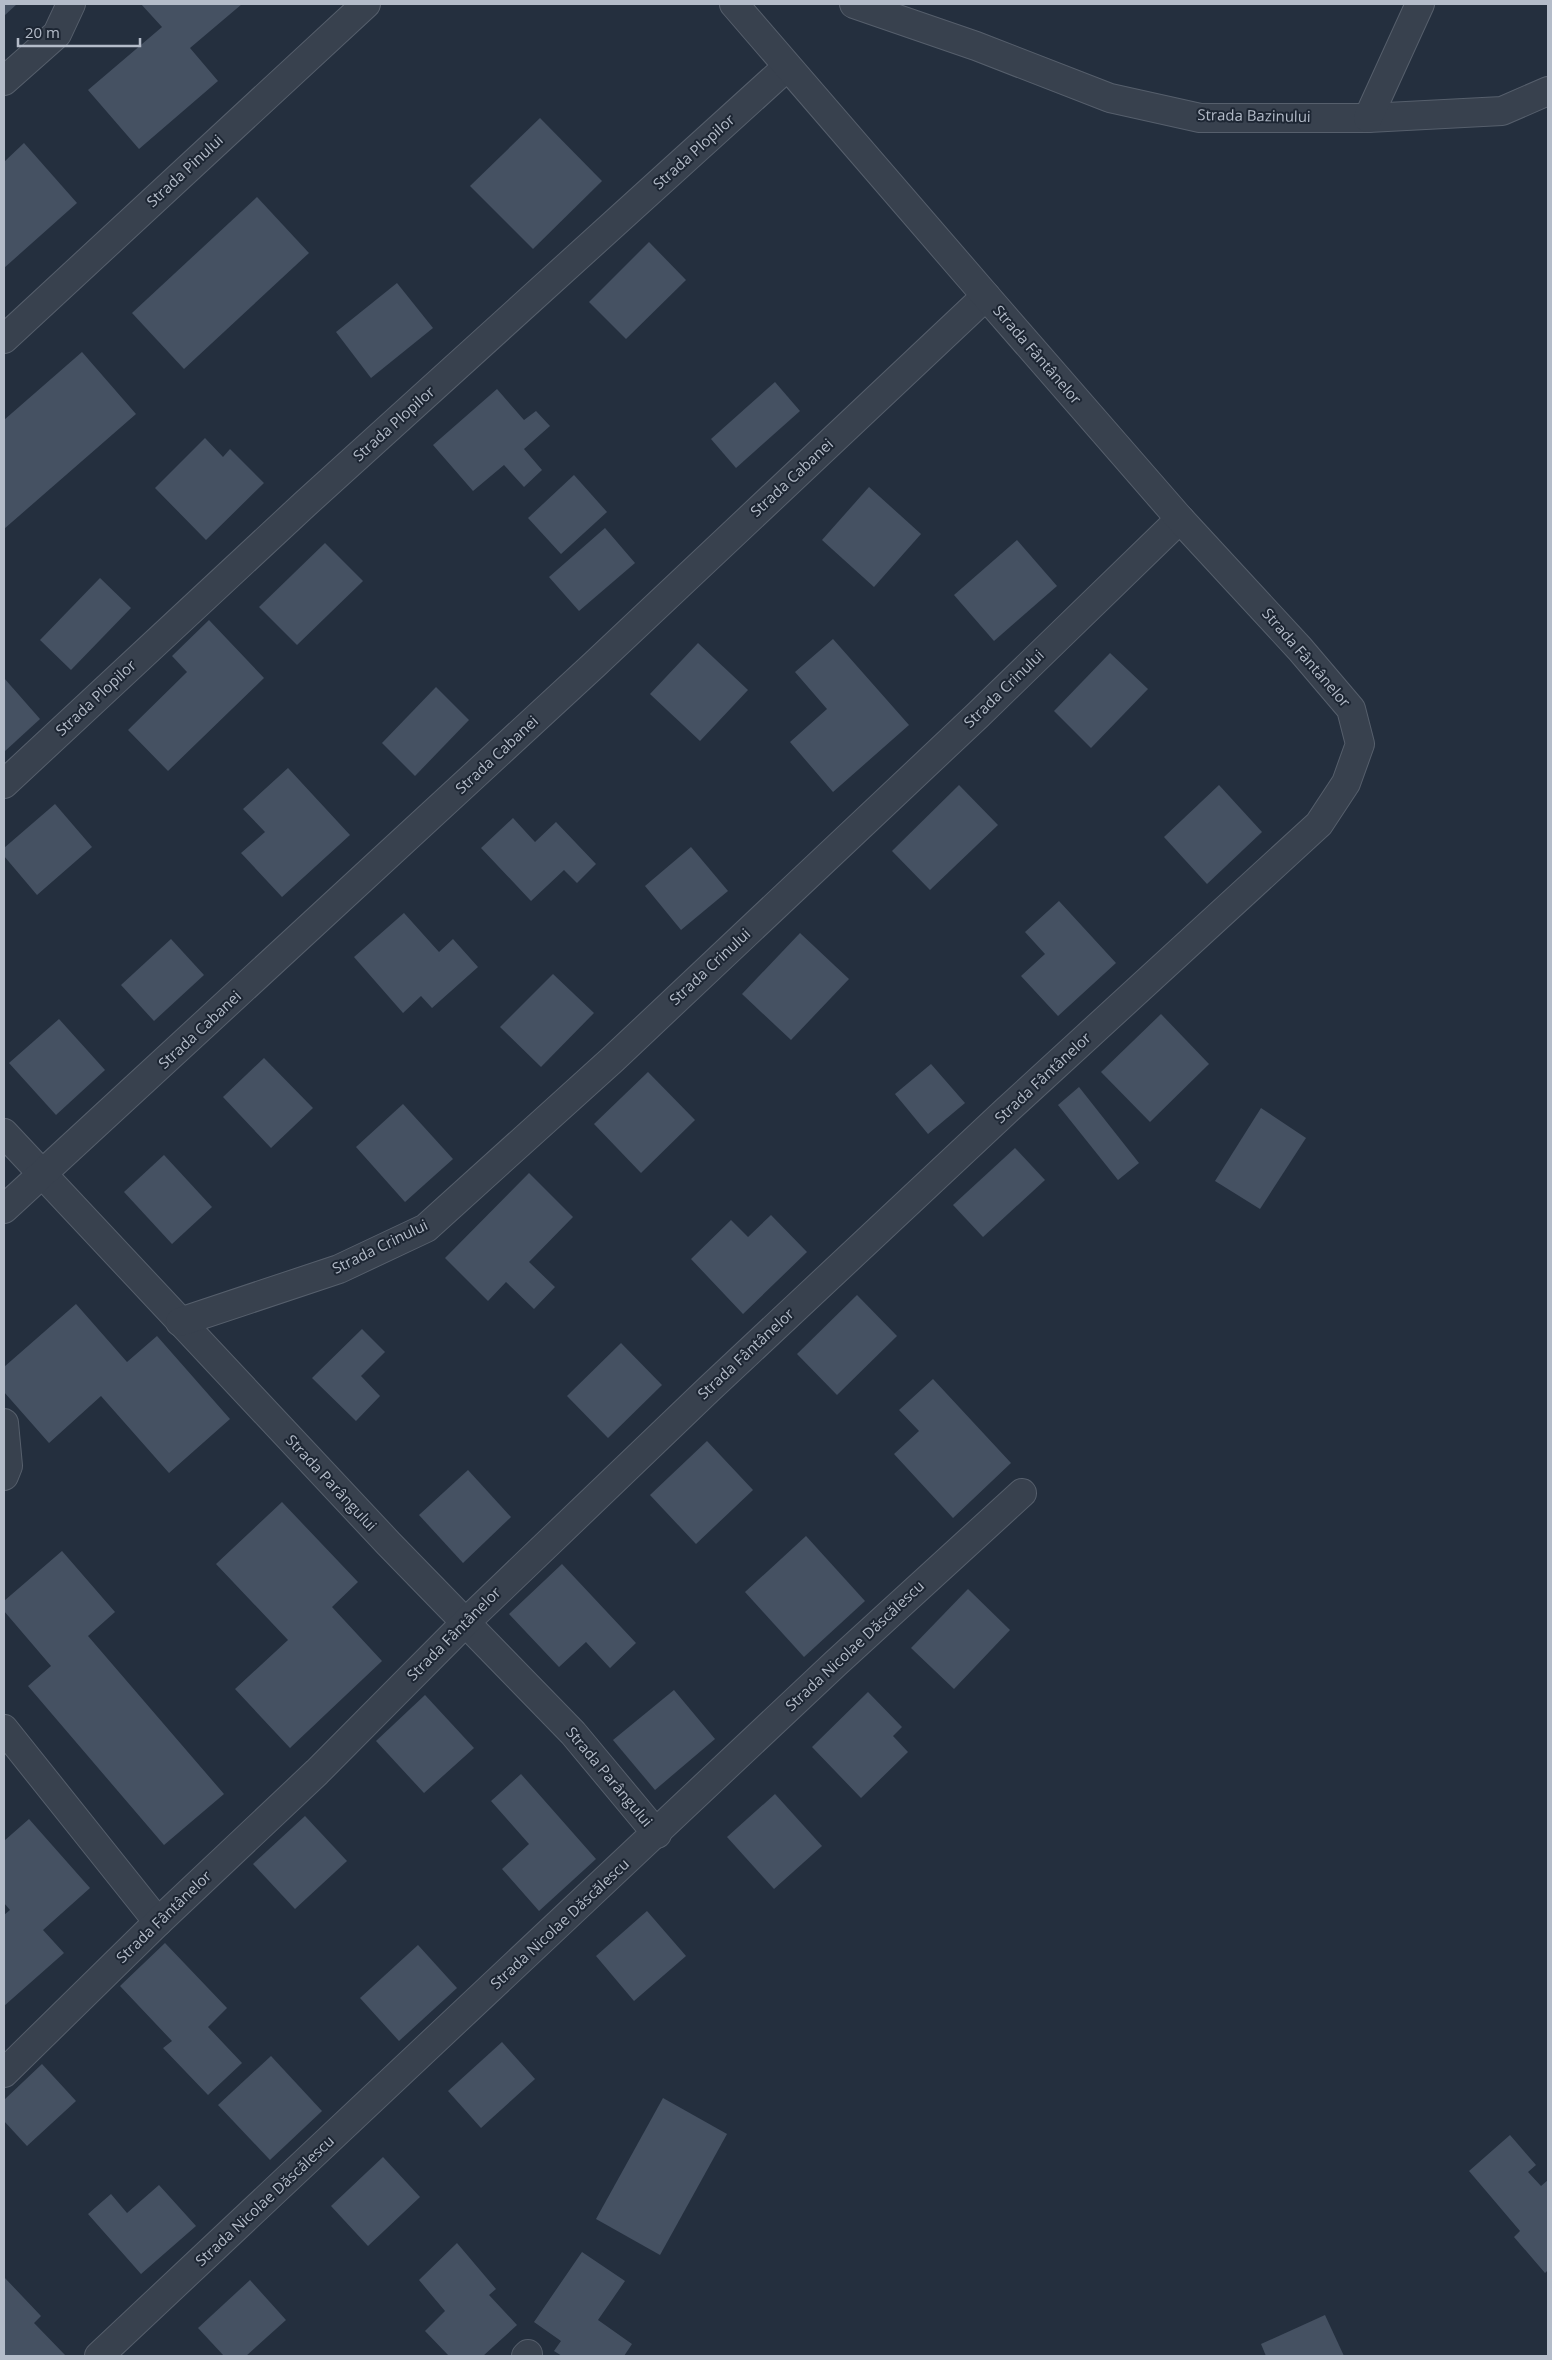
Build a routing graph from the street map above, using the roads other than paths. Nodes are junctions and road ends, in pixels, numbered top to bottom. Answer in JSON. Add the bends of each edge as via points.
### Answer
{"nodes":[{"id":1,"x":71,"y":4,"type":"edge"},
{"id":2,"x":366,"y":4,"type":"edge"},
{"id":3,"x":734,"y":4,"type":"edge"},
{"id":4,"x":854,"y":4,"type":"edge"},
{"id":5,"x":1420,"y":4,"type":"edge"},
{"id":6,"x":787,"y":67,"type":"junction"},
{"id":7,"x":4,"y":81,"type":"edge"},
{"id":8,"x":1548,"y":92,"type":"edge"},
{"id":9,"x":1368,"y":118,"type":"junction"},
{"id":10,"x":986,"y":296,"type":"junction"},
{"id":11,"x":4,"y":339,"type":"edge"},
{"id":12,"x":1180,"y":519,"type":"junction"},
{"id":13,"x":4,"y":784,"type":"edge"},
{"id":14,"x":4,"y":1133,"type":"edge"},
{"id":15,"x":42,"y":1174,"type":"junction"},
{"id":16,"x":4,"y":1209,"type":"edge"},
{"id":17,"x":180,"y":1322,"type":"junction"},
{"id":18,"x":4,"y":1423,"type":"edge"},
{"id":19,"x":4,"y":1476,"type":"edge"},
{"id":20,"x":1022,"y":1492,"type":"dead end"},
{"id":21,"x":466,"y":1622,"type":"junction"},
{"id":22,"x":4,"y":1729,"type":"edge"},
{"id":23,"x":657,"y":1834,"type":"junction"},
{"id":24,"x":158,"y":1922,"type":"junction"},
{"id":25,"x":4,"y":2073,"type":"edge"},
{"id":26,"x":99,"y":2356,"type":"edge"}],
"edges":[{"from":1,"to":7,"type":"street","via":[[57,34]]},
{"from":2,"to":11,"type":"street","name":"Strada Pinului"},
{"from":3,"to":6,"type":"street","name":"Strada Fântânelor"},
{"from":4,"to":9,"type":"street","name":"Strada Bazinului","via":[[1119,100],[1200,118]]},
{"from":5,"to":9,"type":"street"},
{"from":6,"to":10,"type":"street","name":"Strada Fântânelor"},
{"from":6,"to":13,"type":"street","name":"Strada Plopilor","via":[[305,504]]},
{"from":8,"to":9,"type":"street","name":"Strada Bazinului","via":[[1502,111]]},
{"from":10,"to":12,"type":"street","name":"Strada Fântânelor"},
{"from":10,"to":15,"type":"street","name":"Strada Cabanei","via":[[587,672]]},
{"from":12,"to":17,"type":"street","name":"Strada Crinului","via":[[978,715],[613,1059],[426,1228],[339,1269]]},
{"from":12,"to":21,"type":"street","name":"Strada Fântânelor","via":[[1351,709],[1360,744],[1346,783],[1319,824],[737,1362]]},
{"from":14,"to":15,"type":"street","name":"Strada Parângului"},
{"from":15,"to":16,"type":"street","name":"Strada Cabanei"},
{"from":15,"to":17,"type":"street","name":"Strada Parângului"},
{"from":17,"to":21,"type":"street","name":"Strada Parângului"},
{"from":18,"to":19,"type":"street","via":[[8,1466]]},
{"from":20,"to":23,"type":"street","name":"Strada Nicolae Dăscălescu"},
{"from":21,"to":23,"type":"street","name":"Strada Parângului","via":[[573,1734]]},
{"from":21,"to":24,"type":"street","name":"Strada Fântânelor","via":[[317,1772]]},
{"from":22,"to":24,"type":"street"},
{"from":23,"to":26,"type":"street","name":"Strada Nicolae Dăscălescu"},
{"from":24,"to":25,"type":"street","name":"Strada Fântânelor"}]}
